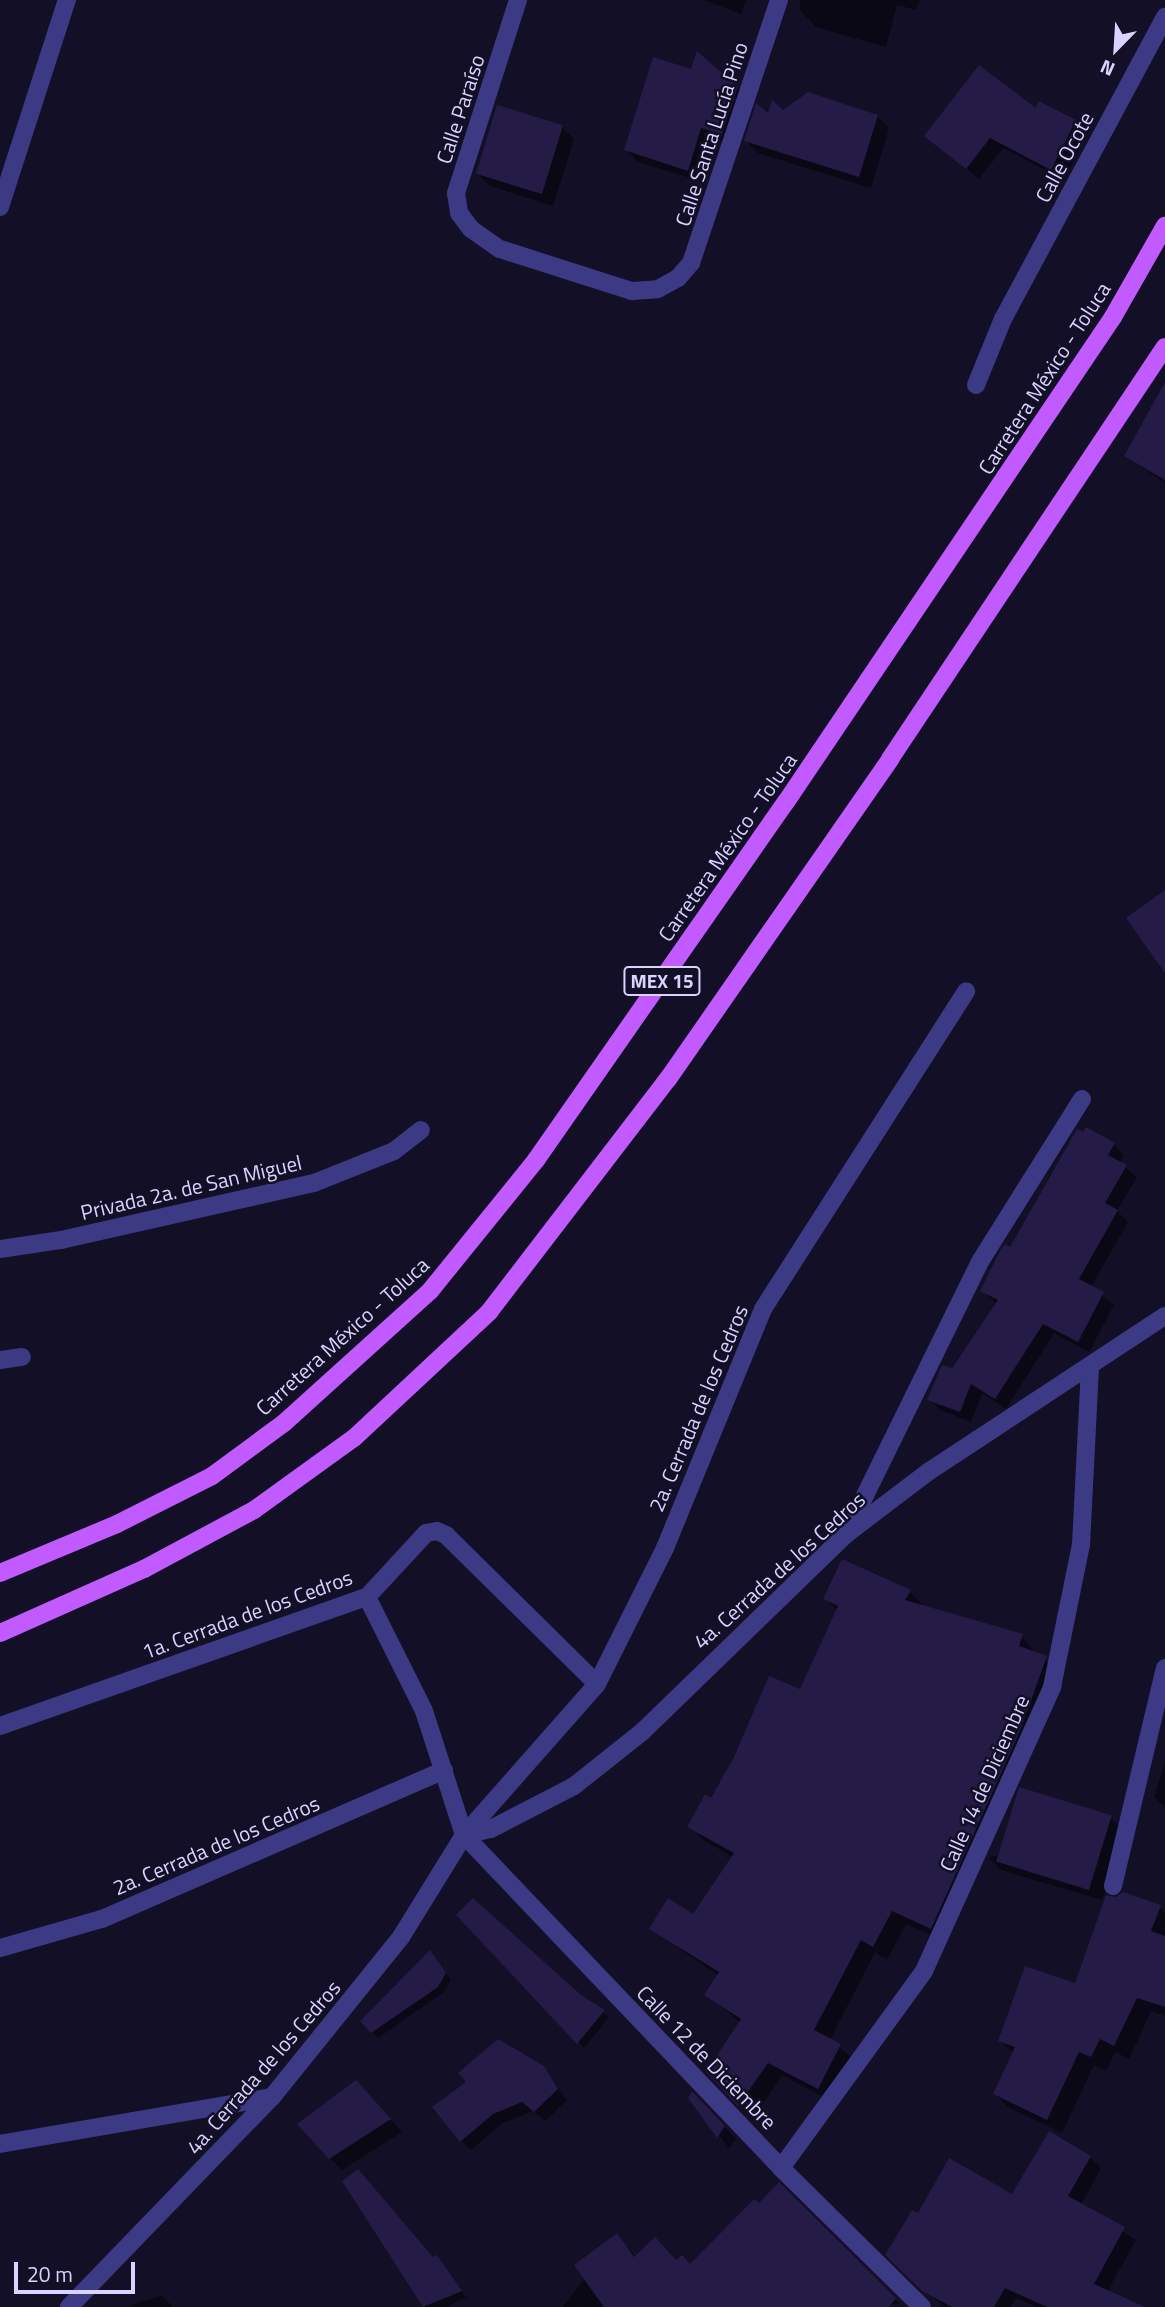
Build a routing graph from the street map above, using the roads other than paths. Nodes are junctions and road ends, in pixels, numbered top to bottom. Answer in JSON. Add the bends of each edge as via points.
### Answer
{"nodes":[{"id":1,"x":67,"y":0,"type":"edge"},
{"id":2,"x":518,"y":0,"type":"edge"},
{"id":3,"x":779,"y":0,"type":"edge"},
{"id":4,"x":1165,"y":17,"type":"edge"},
{"id":5,"x":0,"y":206,"type":"edge"},
{"id":6,"x":1165,"y":226,"type":"edge"},
{"id":7,"x":678,"y":278,"type":"joint"},
{"id":8,"x":1165,"y":346,"type":"edge"},
{"id":9,"x":976,"y":385,"type":"dead end"},
{"id":10,"x":966,"y":990,"type":"dead end"},
{"id":11,"x":1082,"y":1099,"type":"dead end"},
{"id":12,"x":421,"y":1130,"type":"dead end"},
{"id":13,"x":0,"y":1249,"type":"edge"},
{"id":14,"x":1165,"y":1316,"type":"edge"},
{"id":15,"x":22,"y":1357,"type":"dead end"},
{"id":16,"x":0,"y":1360,"type":"edge"},
{"id":17,"x":1090,"y":1366,"type":"junction"},
{"id":18,"x":845,"y":1535,"type":"junction"},
{"id":19,"x":0,"y":1573,"type":"edge"},
{"id":20,"x":367,"y":1597,"type":"junction"},
{"id":21,"x":0,"y":1633,"type":"edge"},
{"id":22,"x":1165,"y":1668,"type":"edge"},
{"id":23,"x":597,"y":1684,"type":"junction"},
{"id":24,"x":0,"y":1726,"type":"edge"},
{"id":25,"x":444,"y":1770,"type":"junction"},
{"id":26,"x":464,"y":1835,"type":"junction"},
{"id":27,"x":1113,"y":1886,"type":"dead end"},
{"id":28,"x":0,"y":1948,"type":"edge"},
{"id":29,"x":272,"y":2097,"type":"junction"},
{"id":30,"x":0,"y":2144,"type":"edge"},
{"id":31,"x":781,"y":2168,"type":"junction"},
{"id":32,"x":69,"y":2307,"type":"edge"},
{"id":33,"x":922,"y":2307,"type":"edge"}],
"edges":[{"from":1,"to":5,"type":"street"},
{"from":2,"to":7,"type":"street","name":"Calle Paraíso","via":[[456,193],[459,213],[471,229],[500,249],[632,291],[659,289]]},
{"from":3,"to":7,"type":"street","name":"Calle Santa Lucía Pino","via":[[701,240]]},
{"from":4,"to":9,"type":"street","name":"Calle Ocote","via":[[1003,319]]},
{"from":6,"to":19,"type":"main road","name":"Carretera México - Toluca","number":"MEX 15","via":[[1113,317],[786,802],[536,1160],[430,1291],[284,1423],[212,1476],[117,1524]]},
{"from":8,"to":21,"type":"main road","number":"MEX 15","via":[[668,1079],[489,1311],[354,1438],[254,1510],[144,1569]]},
{"from":10,"to":23,"type":"street","name":"2a. Cerrada de los Cedros","via":[[763,1309],[665,1548]]},
{"from":11,"to":18,"type":"street","via":[[981,1260]]},
{"from":12,"to":13,"type":"street","name":"Privada 2a. de San Miguel","via":[[394,1151],[314,1183],[61,1240]]},
{"from":14,"to":17,"type":"street","name":"4a. Cerrada de los Cedros"},
{"from":15,"to":16,"type":"street"},
{"from":17,"to":18,"type":"street","name":"4a. Cerrada de los Cedros","via":[[928,1472]]},
{"from":17,"to":31,"type":"street","name":"Calle 14 de Diciembre","via":[[1082,1545],[1052,1687],[924,1971]]},
{"from":18,"to":26,"type":"street","name":"4a. Cerrada de los Cedros","via":[[632,1740],[573,1786],[491,1829]]},
{"from":20,"to":23,"type":"street","name":"1a. Cerrada de los Cedros","via":[[426,1533],[436,1531],[446,1535]]},
{"from":20,"to":24,"type":"street","name":"1a. Cerrada de los Cedros"},
{"from":20,"to":25,"type":"street","via":[[425,1711]]},
{"from":22,"to":27,"type":"street"},
{"from":23,"to":26,"type":"street","name":"2a. Cerrada de los Cedros"},
{"from":25,"to":26,"type":"street"},
{"from":25,"to":28,"type":"street","name":"2a. Cerrada de los Cedros","via":[[103,1919]]},
{"from":26,"to":29,"type":"street","name":"4a. Cerrada de los Cedros","via":[[401,1937]]},
{"from":26,"to":31,"type":"street","name":"Calle 12 de Diciembre"},
{"from":29,"to":30,"type":"street"},
{"from":29,"to":32,"type":"street","name":"4a. Cerrada de los Cedros"},
{"from":31,"to":33,"type":"street","name":"Calle 12 de Diciembre"}]}
